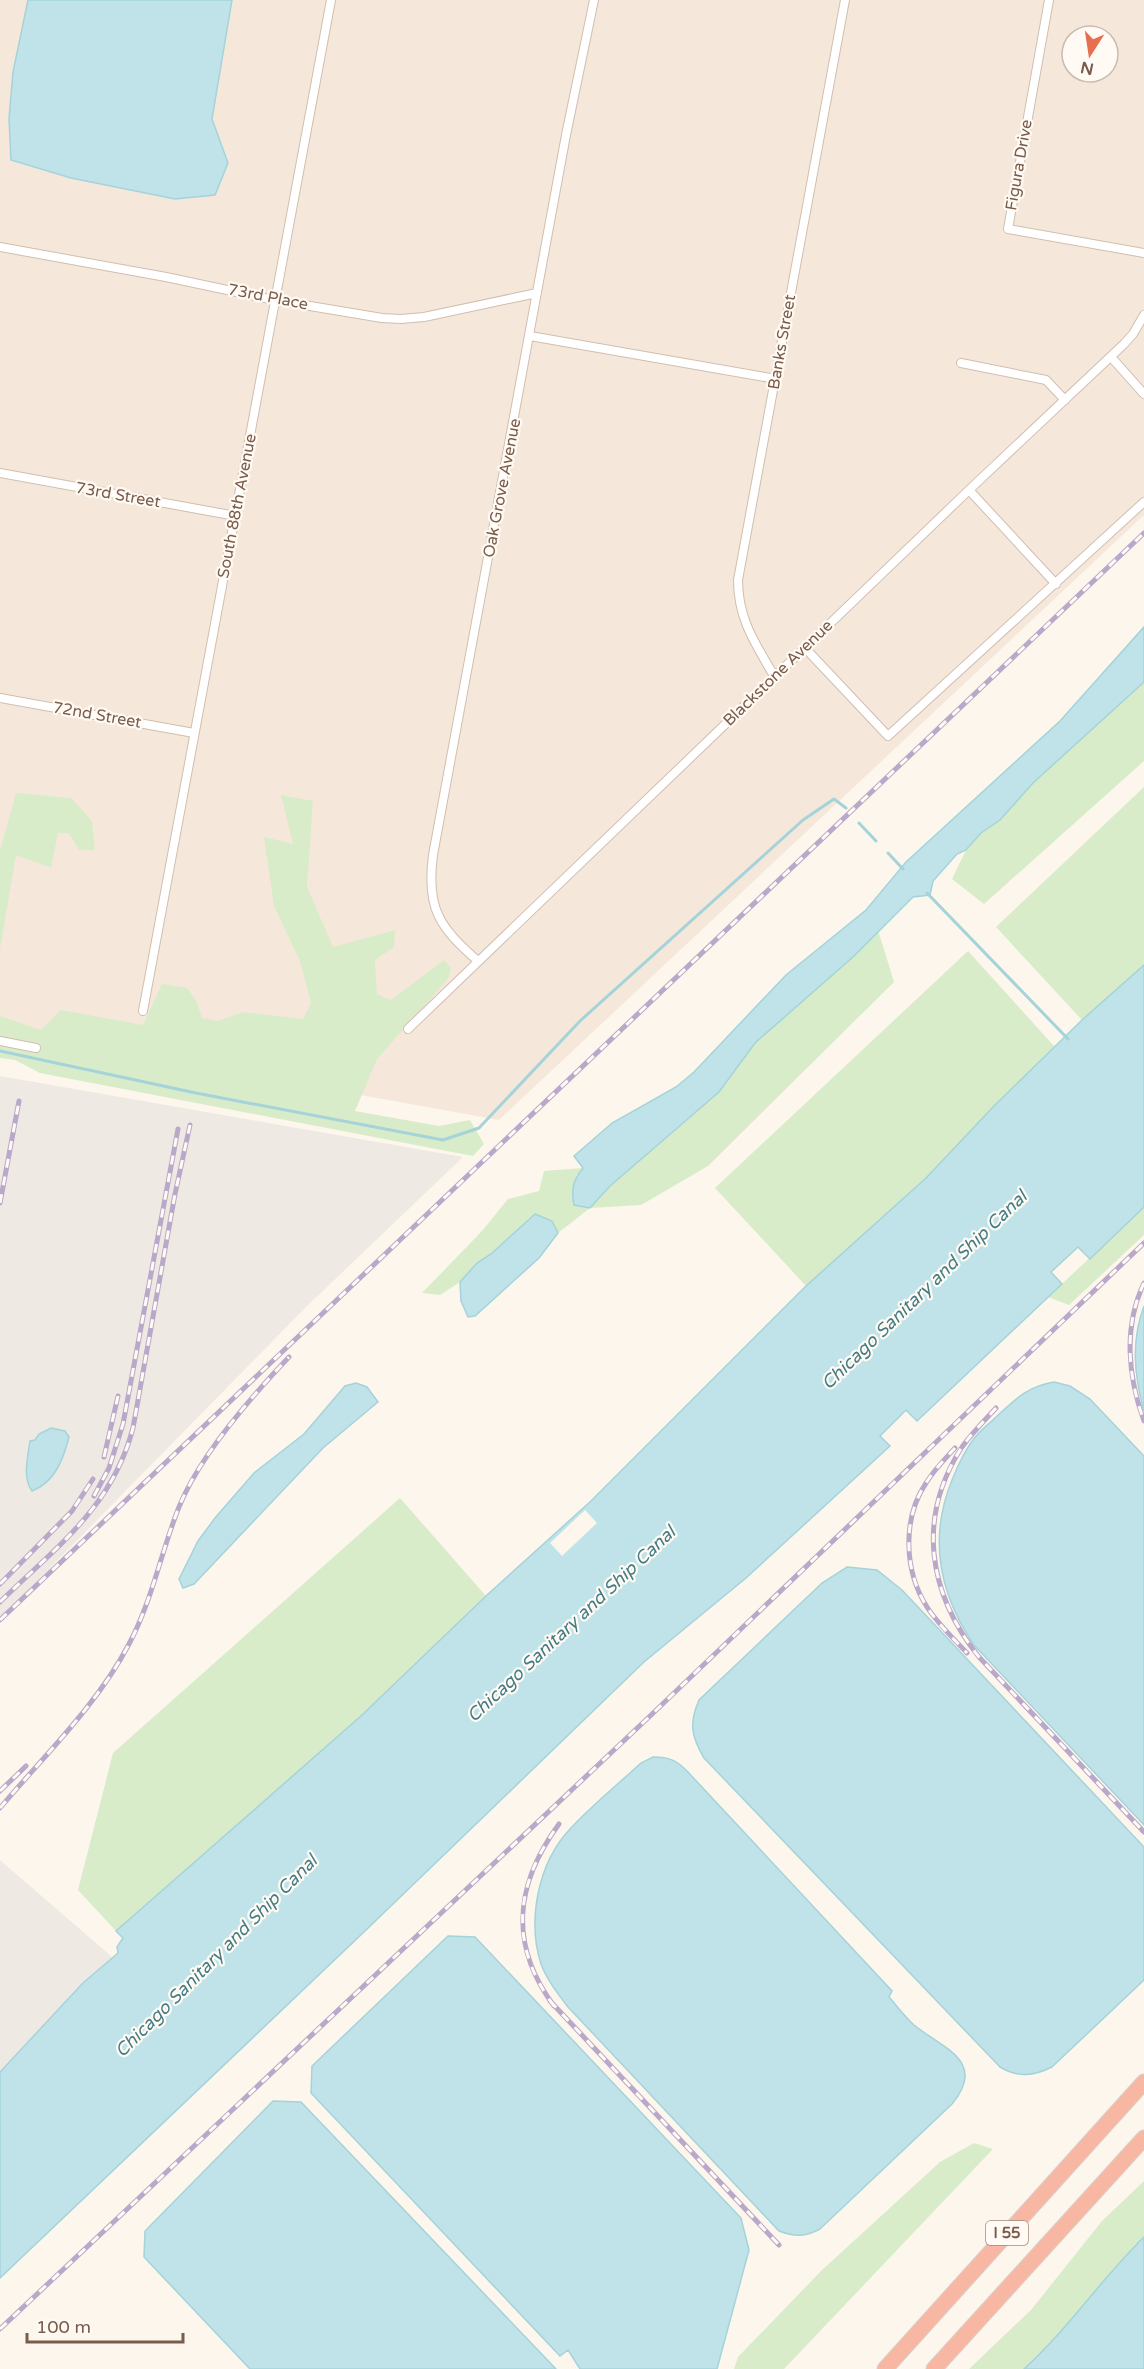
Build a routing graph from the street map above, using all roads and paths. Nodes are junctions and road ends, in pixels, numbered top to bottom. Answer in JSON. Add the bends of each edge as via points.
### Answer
{"nodes":[{"id":1,"x":331,"y":0,"type":"edge"},
{"id":2,"x":594,"y":0,"type":"edge"},
{"id":3,"x":844,"y":0,"type":"edge"},
{"id":4,"x":1049,"y":0,"type":"edge"},
{"id":5,"x":0,"y":247,"type":"edge"},
{"id":6,"x":1144,"y":253,"type":"edge"},
{"id":7,"x":537,"y":294,"type":"junction"},
{"id":8,"x":274,"y":300,"type":"junction"},
{"id":9,"x":1144,"y":315,"type":"edge"},
{"id":10,"x":530,"y":336,"type":"junction"},
{"id":11,"x":1111,"y":357,"type":"junction"},
{"id":12,"x":961,"y":363,"type":"dead end"},
{"id":13,"x":776,"y":379,"type":"junction"},
{"id":14,"x":1144,"y":394,"type":"edge"},
{"id":15,"x":1065,"y":400,"type":"junction"},
{"id":16,"x":0,"y":473,"type":"edge"},
{"id":17,"x":969,"y":490,"type":"junction"},
{"id":18,"x":1144,"y":502,"type":"edge"},
{"id":19,"x":236,"y":516,"type":"junction"},
{"id":20,"x":1056,"y":584,"type":"junction"},
{"id":21,"x":805,"y":648,"type":"junction"},
{"id":22,"x":774,"y":676,"type":"junction"},
{"id":23,"x":0,"y":698,"type":"edge"},
{"id":24,"x":194,"y":733,"type":"junction"},
{"id":25,"x":478,"y":961,"type":"junction"},
{"id":26,"x":143,"y":1011,"type":"dead end"},
{"id":27,"x":408,"y":1029,"type":"dead end"},
{"id":28,"x":0,"y":1041,"type":"edge"},
{"id":29,"x":36,"y":1048,"type":"dead end"},
{"id":30,"x":1144,"y":2082,"type":"edge"},
{"id":31,"x":1144,"y":2138,"type":"edge"},
{"id":32,"x":885,"y":2369,"type":"edge"},
{"id":33,"x":934,"y":2369,"type":"edge"}],
"edges":[{"from":1,"to":8,"type":"street","name":"South 88th Avenue"},
{"from":2,"to":7,"type":"street","name":"Oak Grove Avenue"},
{"from":3,"to":13,"type":"street","name":"Banks Street"},
{"from":4,"to":6,"type":"street","name":"Figura Drive","via":[[1008,229]]},
{"from":5,"to":8,"type":"street","name":"73rd Place"},
{"from":7,"to":8,"type":"street","name":"73rd Place","via":[[401,319]]},
{"from":7,"to":10,"type":"street","name":"Oak Grove Avenue"},
{"from":8,"to":19,"type":"street","name":"South 88th Avenue"},
{"from":9,"to":11,"type":"street","name":"Blackstone Avenue","via":[[1133,334]]},
{"from":10,"to":13,"type":"street"},
{"from":10,"to":25,"type":"street","name":"Oak Grove Avenue","via":[[431,866],[433,899],[442,924]]},
{"from":11,"to":14,"type":"street"},
{"from":11,"to":15,"type":"street","name":"Blackstone Avenue"},
{"from":12,"to":15,"type":"street","via":[[1046,380]]},
{"from":13,"to":22,"type":"street","name":"Banks Street","via":[[738,579],[743,619]]},
{"from":15,"to":17,"type":"street","name":"Blackstone Avenue"},
{"from":16,"to":19,"type":"street","name":"73rd Street"},
{"from":17,"to":20,"type":"street"},
{"from":17,"to":21,"type":"street","name":"Blackstone Avenue"},
{"from":18,"to":20,"type":"street"},
{"from":19,"to":24,"type":"street","name":"South 88th Avenue"},
{"from":20,"to":21,"type":"street","via":[[888,736]]},
{"from":21,"to":22,"type":"street","name":"Blackstone Avenue"},
{"from":22,"to":25,"type":"street","name":"Blackstone Avenue"},
{"from":23,"to":24,"type":"street","name":"72nd Street"},
{"from":24,"to":26,"type":"street","name":"South 88th Avenue"},
{"from":25,"to":27,"type":"street","name":"Blackstone Avenue"},
{"from":28,"to":29,"type":"street"},
{"from":30,"to":32,"type":"highway","number":"I 55"},
{"from":31,"to":33,"type":"highway","number":"I 55"}]}
